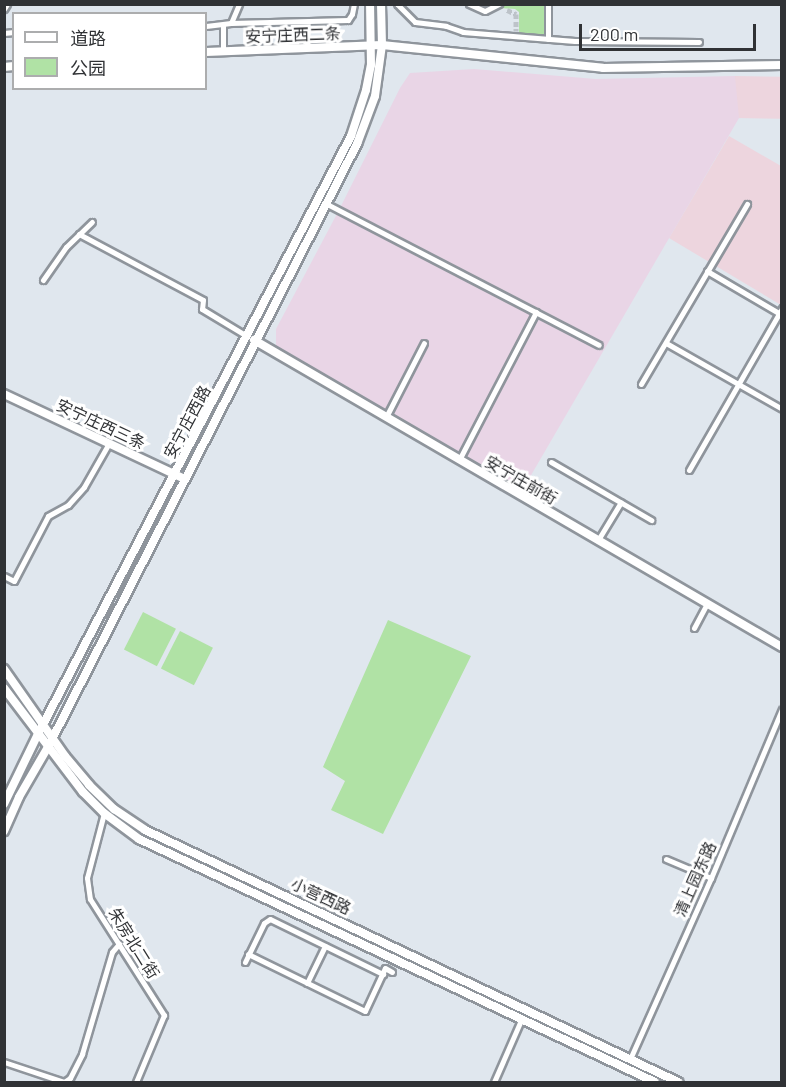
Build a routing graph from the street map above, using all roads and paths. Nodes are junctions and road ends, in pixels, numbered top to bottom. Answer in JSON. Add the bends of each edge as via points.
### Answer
{"nodes":[{"id":1,"x":7,"y":4,"type":"edge"},
{"id":2,"x":239,"y":4,"type":"edge"},
{"id":3,"x":354,"y":4,"type":"edge"},
{"id":4,"x":370,"y":4,"type":"edge"},
{"id":5,"x":381,"y":4,"type":"edge"},
{"id":6,"x":397,"y":4,"type":"edge"},
{"id":7,"x":499,"y":4,"type":"edge"},
{"id":8,"x":548,"y":4,"type":"edge"},
{"id":9,"x":470,"y":5,"type":"edge"},
{"id":10,"x":4,"y":9,"type":"edge"},
{"id":11,"x":231,"y":23,"type":"junction"},
{"id":12,"x":207,"y":26,"type":"edge"},
{"id":13,"x":223,"y":26,"type":"junction"},
{"id":14,"x":548,"y":39,"type":"junction"},
{"id":15,"x":699,"y":42,"type":"dead end"},
{"id":16,"x":372,"y":45,"type":"junction"},
{"id":17,"x":382,"y":45,"type":"junction"},
{"id":18,"x":223,"y":51,"type":"junction"},
{"id":19,"x":207,"y":52,"type":"edge"},
{"id":20,"x":4,"y":58,"type":"edge"},
{"id":21,"x":782,"y":65,"type":"edge"},
{"id":22,"x":5,"y":67,"type":"edge"},
{"id":23,"x":327,"y":204,"type":"junction"},
{"id":24,"x":747,"y":204,"type":"dead end"},
{"id":25,"x":92,"y":222,"type":"dead end"},
{"id":26,"x":79,"y":234,"type":"junction"},
{"id":27,"x":707,"y":271,"type":"junction"},
{"id":28,"x":43,"y":280,"type":"dead end"},
{"id":29,"x":536,"y":312,"type":"junction"},
{"id":30,"x":780,"y":312,"type":"edge"},
{"id":31,"x":247,"y":336,"type":"junction"},
{"id":32,"x":256,"y":341,"type":"junction"},
{"id":33,"x":424,"y":343,"type":"dead end"},
{"id":34,"x":666,"y":344,"type":"junction"},
{"id":35,"x":599,"y":345,"type":"dead end"},
{"id":36,"x":641,"y":384,"type":"dead end"},
{"id":37,"x":738,"y":384,"type":"junction"},
{"id":38,"x":4,"y":394,"type":"edge"},
{"id":39,"x":782,"y":409,"type":"edge"},
{"id":40,"x":386,"y":417,"type":"junction"},
{"id":41,"x":109,"y":443,"type":"junction"},
{"id":42,"x":459,"y":460,"type":"junction"},
{"id":43,"x":551,"y":462,"type":"dead end"},
{"id":44,"x":689,"y":470,"type":"dead end"},
{"id":45,"x":174,"y":474,"type":"junction"},
{"id":46,"x":185,"y":479,"type":"junction"},
{"id":47,"x":621,"y":502,"type":"junction"},
{"id":48,"x":651,"y":520,"type":"dead end"},
{"id":49,"x":598,"y":540,"type":"junction"},
{"id":50,"x":4,"y":576,"type":"edge"},
{"id":51,"x":707,"y":604,"type":"junction"},
{"id":52,"x":694,"y":628,"type":"dead end"},
{"id":53,"x":782,"y":647,"type":"edge"},
{"id":54,"x":4,"y":669,"type":"edge"},
{"id":55,"x":4,"y":688,"type":"edge"},
{"id":56,"x":782,"y":709,"type":"edge"},
{"id":57,"x":43,"y":724,"type":"junction"},
{"id":58,"x":38,"y":734,"type":"junction"},
{"id":59,"x":52,"y":737,"type":"junction"},
{"id":60,"x":48,"y":747,"type":"junction"},
{"id":61,"x":4,"y":804,"type":"edge"},
{"id":62,"x":104,"y":813,"type":"junction"},
{"id":63,"x":4,"y":831,"type":"edge"},
{"id":64,"x":666,"y":859,"type":"dead end"},
{"id":65,"x":711,"y":878,"type":"junction"},
{"id":66,"x":119,"y":944,"type":"junction"},
{"id":67,"x":325,"y":946,"type":"junction"},
{"id":68,"x":248,"y":954,"type":"junction"},
{"id":69,"x":245,"y":962,"type":"dead end"},
{"id":70,"x":392,"y":972,"type":"dead end"},
{"id":71,"x":383,"y":974,"type":"junction"},
{"id":72,"x":307,"y":983,"type":"junction"},
{"id":73,"x":522,"y":1018,"type":"junction"},
{"id":74,"x":630,"y":1059,"type":"junction"},
{"id":75,"x":4,"y":1062,"type":"edge"},
{"id":76,"x":64,"y":1082,"type":"edge"},
{"id":77,"x":136,"y":1083,"type":"edge"},
{"id":78,"x":494,"y":1083,"type":"edge"},
{"id":79,"x":655,"y":1083,"type":"edge"},
{"id":80,"x":678,"y":1083,"type":"edge"}],
"edges":[{"from":1,"to":10,"type":"street"},
{"from":2,"to":11,"type":"street"},
{"from":3,"to":11,"type":"street","via":[[348,20]]},
{"from":4,"to":16,"type":"main road","name":"安宁庄西路"},
{"from":5,"to":17,"type":"main road","name":"安宁庄西路"},
{"from":6,"to":14,"type":"street","via":[[415,22],[463,32]]},
{"from":7,"to":9,"type":"street","via":[[485,11]]},
{"from":8,"to":14,"type":"street"},
{"from":11,"to":13,"type":"street"},
{"from":12,"to":13,"type":"street"},
{"from":13,"to":18,"type":"street"},
{"from":14,"to":15,"type":"street"},
{"from":16,"to":17,"type":"main road","name":"安宁庄西二条"},
{"from":16,"to":18,"type":"main road","name":"安宁庄西二条"},
{"from":16,"to":31,"type":"main road","name":"安宁庄西路","via":[[366,90],[351,136]]},
{"from":17,"to":21,"type":"main road","name":"安宁庄西二条","via":[[603,68]]},
{"from":17,"to":23,"type":"main road","name":"安宁庄西路","via":[[370,116]]},
{"from":18,"to":19,"type":"main road","name":"安宁庄西二条"},
{"from":20,"to":22,"type":"street"},
{"from":23,"to":29,"type":"street"},
{"from":23,"to":32,"type":"main road","name":"安宁庄西路"},
{"from":24,"to":27,"type":"street"},
{"from":25,"to":26,"type":"street"},
{"from":26,"to":28,"type":"street"},
{"from":26,"to":31,"type":"street","via":[[203,300],[202,309]]},
{"from":27,"to":30,"type":"street"},
{"from":27,"to":34,"type":"street"},
{"from":29,"to":35,"type":"street"},
{"from":29,"to":42,"type":"street"},
{"from":30,"to":37,"type":"street"},
{"from":31,"to":32,"type":"main road","name":"安宁庄前街"},
{"from":31,"to":45,"type":"main road","name":"安宁庄西路"},
{"from":32,"to":40,"type":"main road","name":"安宁庄前街"},
{"from":32,"to":46,"type":"main road","name":"安宁庄西路"},
{"from":33,"to":40,"type":"street"},
{"from":34,"to":36,"type":"street"},
{"from":34,"to":37,"type":"street"},
{"from":37,"to":39,"type":"street"},
{"from":37,"to":44,"type":"street"},
{"from":38,"to":41,"type":"main road","name":"安宁庄西三条"},
{"from":40,"to":42,"type":"main road","name":"安宁庄前街"},
{"from":41,"to":45,"type":"main road","name":"安宁庄西三条"},
{"from":41,"to":50,"type":"street","via":[[84,487],[68,505],[48,516],[14,581]]},
{"from":42,"to":49,"type":"main road","name":"安宁庄前街"},
{"from":43,"to":47,"type":"street"},
{"from":45,"to":46,"type":"main road","name":"安宁庄西三条"},
{"from":45,"to":57,"type":"main road","name":"安宁庄西路"},
{"from":46,"to":59,"type":"main road","name":"安宁庄西路"},
{"from":47,"to":48,"type":"street"},
{"from":47,"to":49,"type":"street"},
{"from":49,"to":51,"type":"main road","name":"安宁庄前街"},
{"from":51,"to":52,"type":"street"},
{"from":51,"to":53,"type":"main road","name":"安宁庄前街"},
{"from":54,"to":57,"type":"main road","name":"小营西路"},
{"from":55,"to":58,"type":"main road","name":"小营西路"},
{"from":56,"to":65,"type":"street","name":"清上园东路"},
{"from":57,"to":58,"type":"main road","name":"安宁庄西路"},
{"from":57,"to":59,"type":"main road","name":"小营西路"},
{"from":58,"to":60,"type":"main road","name":"小营西路"},
{"from":58,"to":61,"type":"main road","name":"安宁庄西路"},
{"from":59,"to":60,"type":"main road","name":"安宁庄西路"},
{"from":59,"to":74,"type":"main road","name":"小营西路","via":[[114,809],[145,830]]},
{"from":60,"to":62,"type":"main road","name":"小营西路"},
{"from":60,"to":63,"type":"main road","name":"安宁庄西路"},
{"from":62,"to":66,"type":"street","name":"朱房北二街","via":[[87,878],[90,899]]},
{"from":62,"to":73,"type":"main road","name":"小营西路","via":[[139,838]]},
{"from":64,"to":65,"type":"street"},
{"from":65,"to":74,"type":"street","name":"清上园东路"},
{"from":66,"to":76,"type":"street","via":[[112,952],[81,1054],[70,1078]]},
{"from":66,"to":77,"type":"street","name":"朱房北二街","via":[[164,1015]]},
{"from":67,"to":68,"type":"street","via":[[270,920],[264,923]]},
{"from":67,"to":71,"type":"street"},
{"from":67,"to":72,"type":"street"},
{"from":68,"to":69,"type":"street"},
{"from":68,"to":72,"type":"street"},
{"from":70,"to":71,"type":"street","via":[[385,968]]},
{"from":71,"to":72,"type":"street","via":[[365,1011]]},
{"from":73,"to":78,"type":"street"},
{"from":73,"to":79,"type":"main road","name":"小营西路"},
{"from":74,"to":80,"type":"main road","name":"小营西路"},
{"from":75,"to":76,"type":"street"}]}
